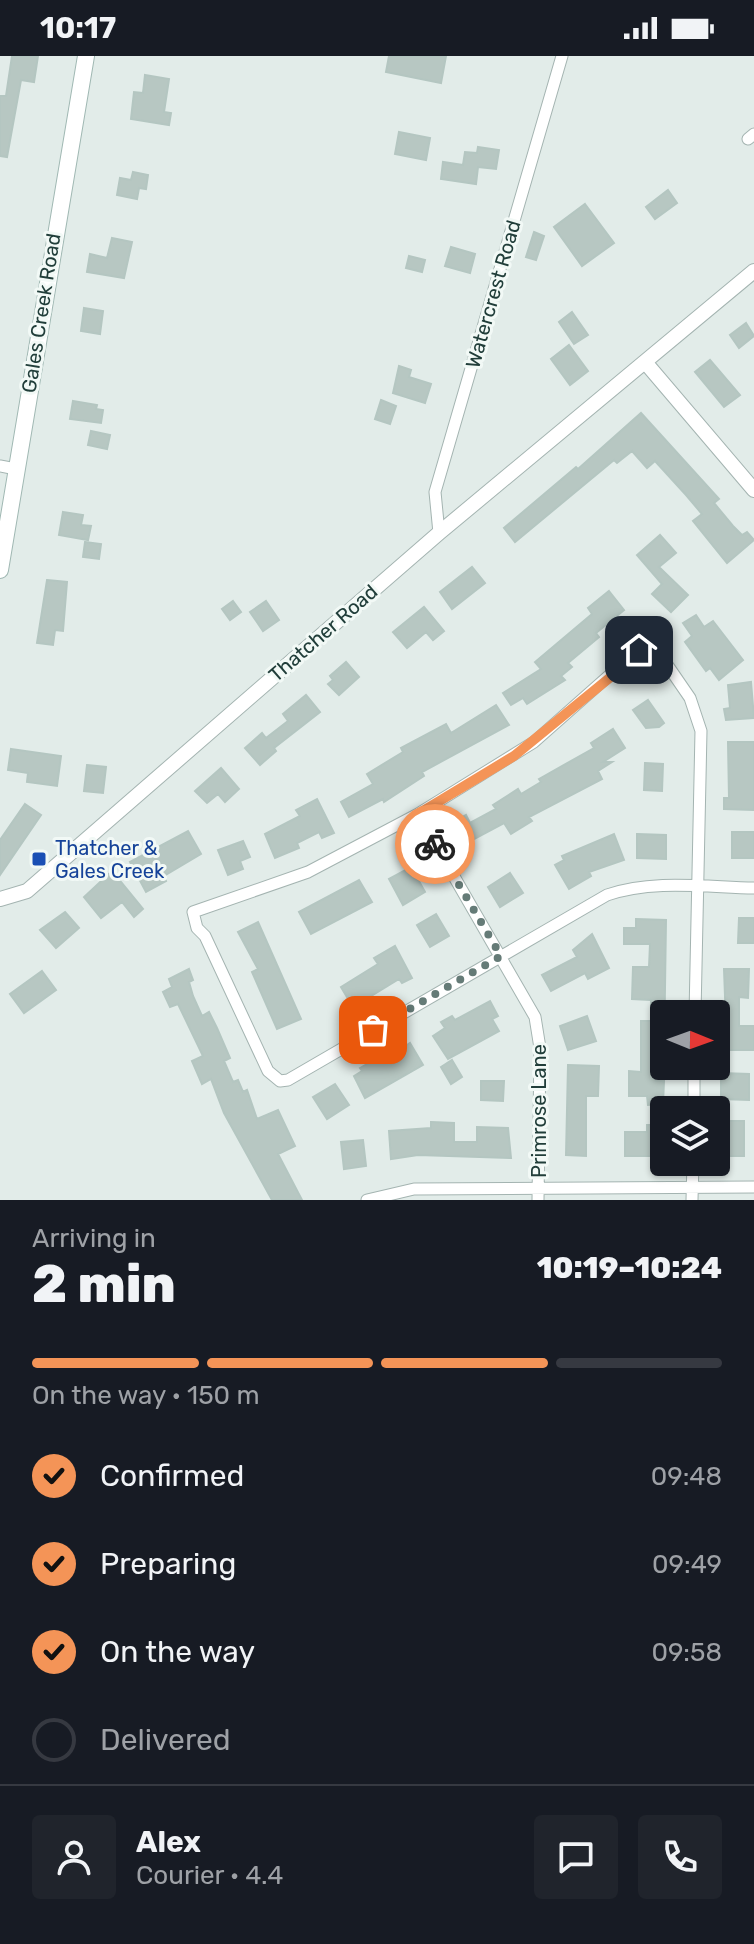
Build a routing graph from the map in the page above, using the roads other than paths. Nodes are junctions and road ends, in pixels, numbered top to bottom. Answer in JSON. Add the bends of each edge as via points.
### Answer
{"nodes":[{"id":1,"x":86,"y":56,"type":"edge"},
{"id":2,"x":562,"y":56,"type":"edge"},
{"id":3,"x":754,"y":271,"type":"edge"},
{"id":4,"x":645,"y":362,"type":"junction"},
{"id":5,"x":8,"y":467,"type":"edge"},
{"id":6,"x":754,"y":490,"type":"edge"},
{"id":7,"x":439,"y":533,"type":"junction"},
{"id":8,"x":0,"y":570,"type":"edge"},
{"id":9,"x":418,"y":814,"type":"junction"},
{"id":10,"x":697,"y":887,"type":"junction"},
{"id":11,"x":754,"y":888,"type":"edge"},
{"id":12,"x":0,"y":899,"type":"edge"},
{"id":13,"x":501,"y":956,"type":"junction"},
{"id":14,"x":695,"y":1000,"type":"edge"},
{"id":15,"x":754,"y":1187,"type":"edge"},
{"id":16,"x":692,"y":1194,"type":"edge"},
{"id":17,"x":538,"y":1195,"type":"edge"},
{"id":18,"x":367,"y":1200,"type":"edge"}],
"edges":[{"from":1,"to":5,"type":"main road","name":"Gales Creek Road"},
{"from":2,"to":7,"type":"street","name":"Watercrest Road","via":[[435,492]]},
{"from":3,"to":4,"type":"street","name":"Thatcher Road"},
{"from":4,"to":6,"type":"street"},
{"from":4,"to":7,"type":"street","name":"Thatcher Road"},
{"from":5,"to":8,"type":"main road","name":"Gales Creek Road"},
{"from":7,"to":12,"type":"street","name":"Thatcher Road","via":[[27,891]]},
{"from":9,"to":10,"type":"street","via":[[534,742],[647,642],[690,698],[701,731]]},
{"from":9,"to":13,"type":"street","name":"Primrose Lane"},
{"from":9,"to":13,"type":"street","via":[[308,872],[193,912],[268,1071],[280,1081],[288,1080]]},
{"from":10,"to":11,"type":"street"},
{"from":10,"to":13,"type":"street","via":[[638,887],[607,895]]},
{"from":10,"to":14,"type":"street"},
{"from":13,"to":17,"type":"street","name":"Primrose Lane","via":[[539,1032]]},
{"from":15,"to":16,"type":"street"},
{"from":16,"to":17,"type":"street"},
{"from":17,"to":18,"type":"street","via":[[414,1189]]}]}
